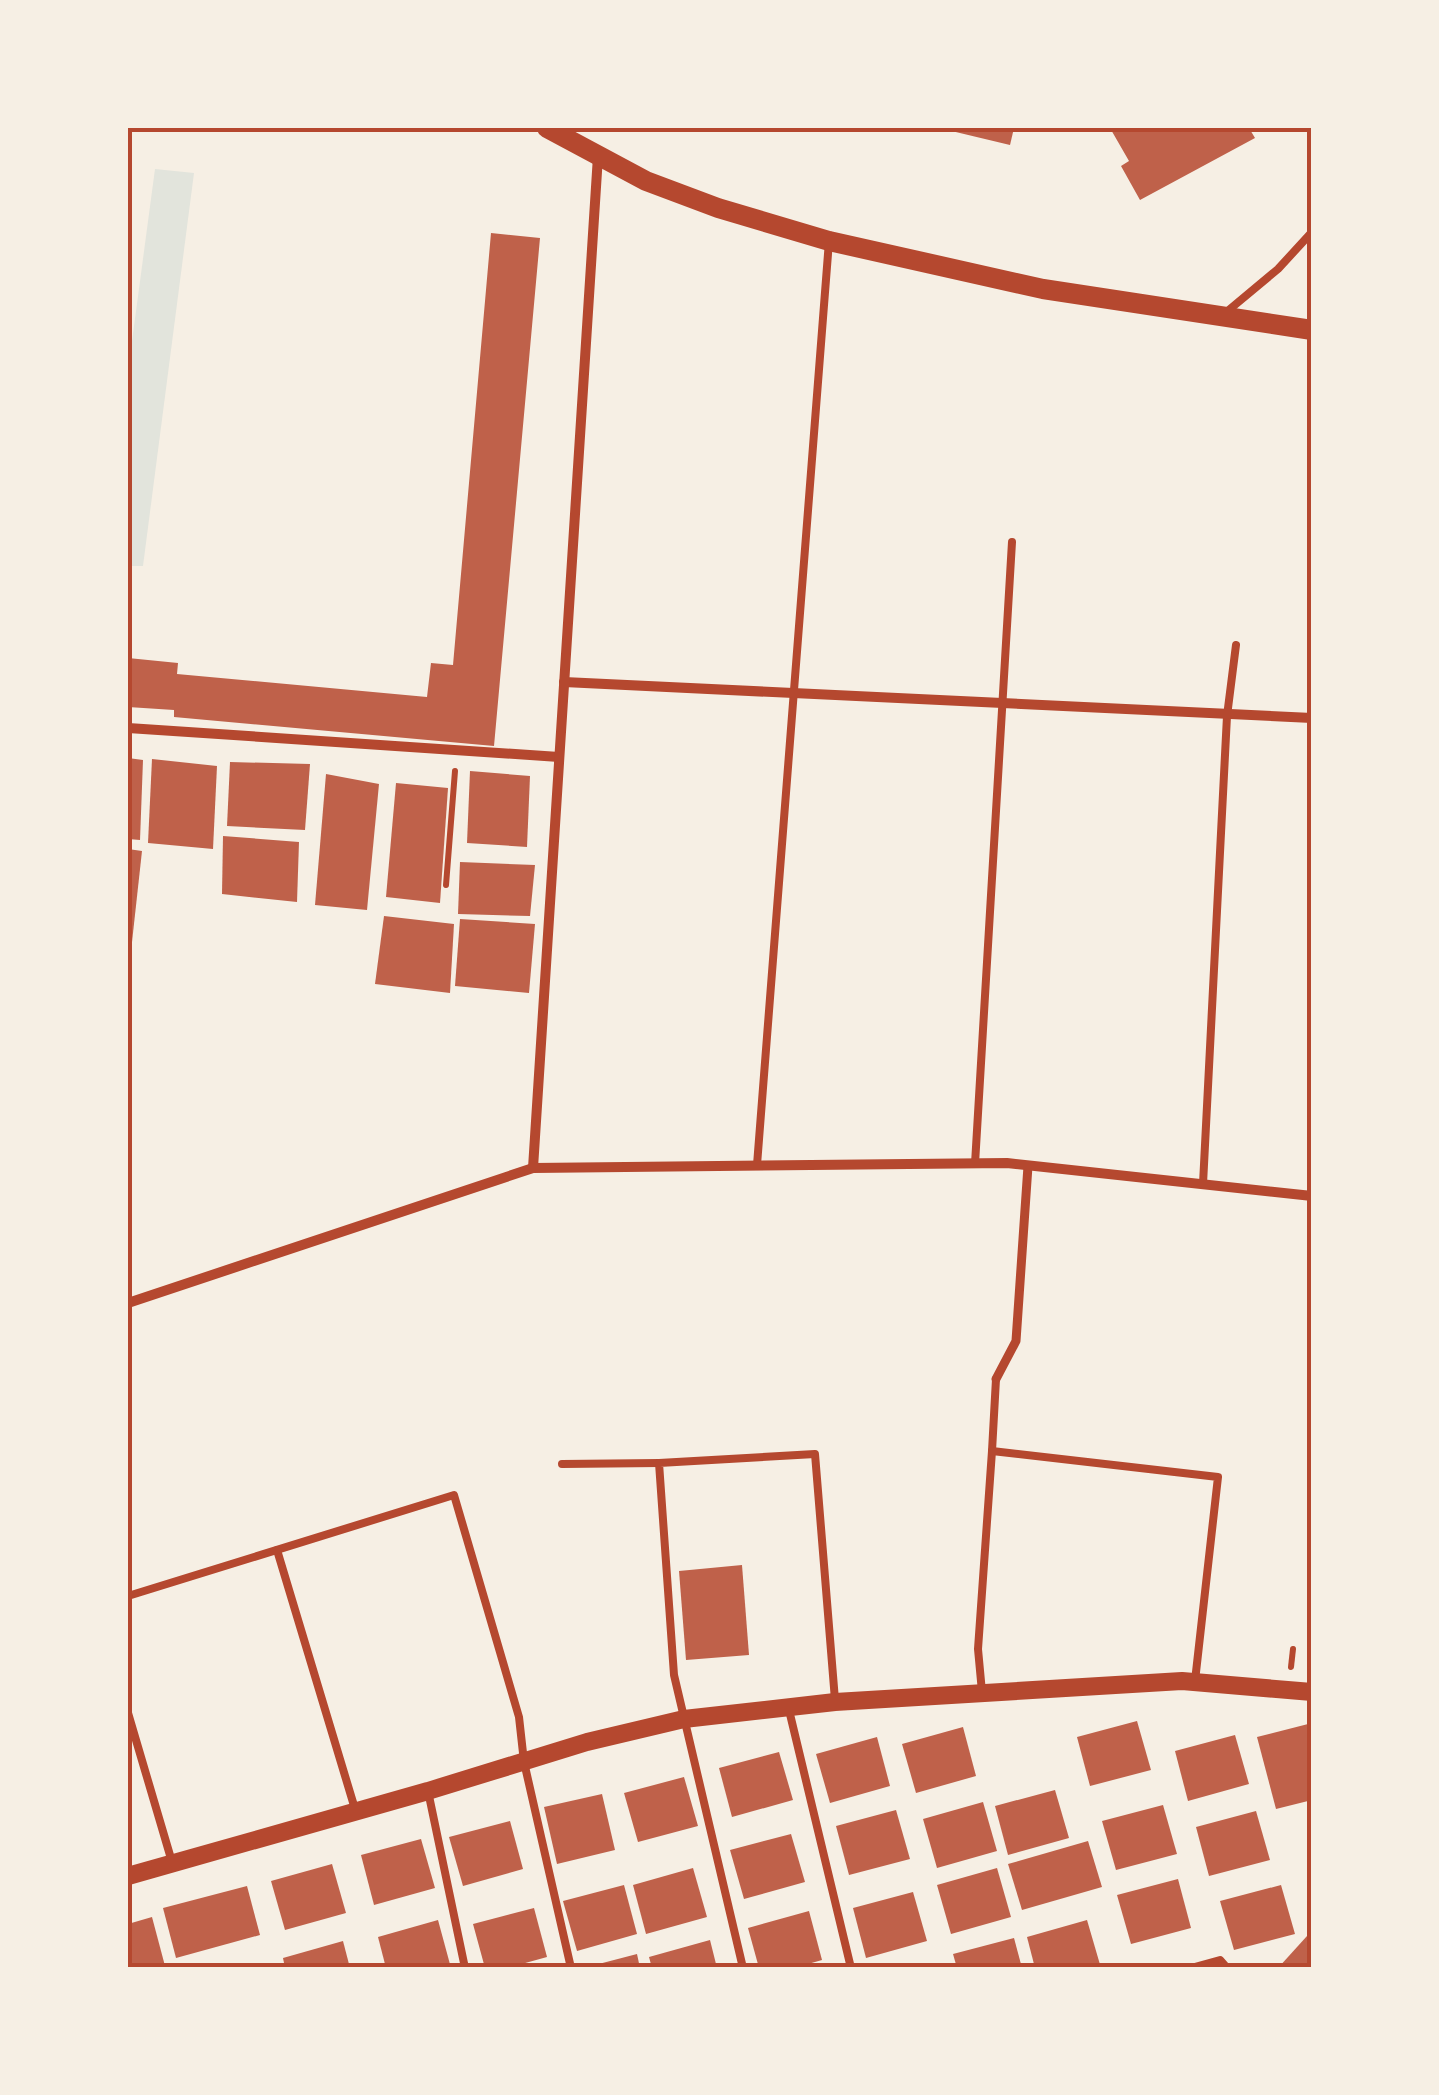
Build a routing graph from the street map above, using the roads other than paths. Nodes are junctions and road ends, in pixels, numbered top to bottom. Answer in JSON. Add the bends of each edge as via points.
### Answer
{"nodes":[{"id":1,"x":547,"y":128,"type":"edge"},
{"id":2,"x":598,"y":154,"type":"junction"},
{"id":3,"x":1312,"y":232,"type":"edge"},
{"id":4,"x":829,"y":242,"type":"junction"},
{"id":5,"x":1221,"y":316,"type":"junction"},
{"id":6,"x":1312,"y":330,"type":"edge"},
{"id":7,"x":1012,"y":542,"type":"dead end"},
{"id":8,"x":1236,"y":644,"type":"dead end"},
{"id":9,"x":564,"y":682,"type":"junction"},
{"id":10,"x":794,"y":695,"type":"junction"},
{"id":11,"x":1003,"y":702,"type":"junction"},
{"id":12,"x":1227,"y":716,"type":"junction"},
{"id":13,"x":1312,"y":718,"type":"edge"},
{"id":14,"x":128,"y":728,"type":"edge"},
{"id":15,"x":559,"y":757,"type":"junction"},
{"id":16,"x":975,"y":1164,"type":"junction"},
{"id":17,"x":756,"y":1166,"type":"junction"},
{"id":18,"x":1028,"y":1166,"type":"junction"},
{"id":19,"x":533,"y":1168,"type":"junction"},
{"id":20,"x":1203,"y":1184,"type":"junction"},
{"id":21,"x":1312,"y":1196,"type":"edge"},
{"id":22,"x":128,"y":1303,"type":"edge"},
{"id":23,"x":996,"y":1379,"type":"joint"},
{"id":24,"x":992,"y":1451,"type":"junction"},
{"id":25,"x":659,"y":1463,"type":"junction"},
{"id":26,"x":562,"y":1464,"type":"dead end"},
{"id":27,"x":277,"y":1550,"type":"junction"},
{"id":28,"x":128,"y":1596,"type":"edge"},
{"id":29,"x":1195,"y":1682,"type":"junction"},
{"id":30,"x":982,"y":1692,"type":"junction"},
{"id":31,"x":1312,"y":1692,"type":"edge"},
{"id":32,"x":836,"y":1702,"type":"junction"},
{"id":33,"x":788,"y":1706,"type":"junction"},
{"id":34,"x":128,"y":1713,"type":"edge"},
{"id":35,"x":684,"y":1718,"type":"junction"},
{"id":36,"x":524,"y":1762,"type":"junction"},
{"id":37,"x":428,"y":1791,"type":"junction"},
{"id":38,"x":356,"y":1812,"type":"junction"},
{"id":39,"x":172,"y":1863,"type":"junction"},
{"id":40,"x":128,"y":1876,"type":"edge"},
{"id":41,"x":465,"y":1968,"type":"edge"},
{"id":42,"x":571,"y":1968,"type":"edge"},
{"id":43,"x":743,"y":1968,"type":"edge"},
{"id":44,"x":851,"y":1968,"type":"edge"},
{"id":45,"x":1191,"y":1968,"type":"edge"},
{"id":46,"x":1227,"y":1968,"type":"edge"}],
"edges":[{"from":1,"to":2,"type":"main road"},
{"from":2,"to":4,"type":"main road","via":[[700,202]]},
{"from":2,"to":9,"type":"street"},
{"from":3,"to":5,"type":"lane"},
{"from":4,"to":5,"type":"main road","via":[[1043,290]]},
{"from":4,"to":10,"type":"lane"},
{"from":5,"to":6,"type":"main road"},
{"from":7,"to":11,"type":"lane"},
{"from":8,"to":12,"type":"lane"},
{"from":9,"to":10,"type":"street"},
{"from":9,"to":15,"type":"street"},
{"from":10,"to":11,"type":"street"},
{"from":10,"to":17,"type":"lane"},
{"from":11,"to":12,"type":"street"},
{"from":11,"to":16,"type":"lane"},
{"from":12,"to":13,"type":"street"},
{"from":12,"to":20,"type":"lane"},
{"from":14,"to":15,"type":"street"},
{"from":15,"to":19,"type":"street"},
{"from":16,"to":17,"type":"street"},
{"from":16,"to":18,"type":"street"},
{"from":17,"to":19,"type":"street"},
{"from":18,"to":20,"type":"street"},
{"from":18,"to":23,"type":"street","via":[[1016,1341]]},
{"from":19,"to":22,"type":"street"},
{"from":20,"to":21,"type":"street"},
{"from":23,"to":24,"type":"lane"},
{"from":24,"to":29,"type":"lane","via":[[1218,1476]]},
{"from":24,"to":30,"type":"lane","via":[[978,1649]]},
{"from":25,"to":26,"type":"lane"},
{"from":25,"to":32,"type":"lane","via":[[815,1454]]},
{"from":25,"to":35,"type":"lane","via":[[674,1675]]},
{"from":27,"to":28,"type":"lane"},
{"from":27,"to":36,"type":"lane","via":[[454,1495],[518,1718]]},
{"from":27,"to":38,"type":"lane"},
{"from":29,"to":30,"type":"street"},
{"from":29,"to":31,"type":"street"},
{"from":30,"to":32,"type":"street"},
{"from":32,"to":33,"type":"street"},
{"from":33,"to":35,"type":"street"},
{"from":33,"to":44,"type":"lane"},
{"from":34,"to":39,"type":"lane"},
{"from":35,"to":36,"type":"street"},
{"from":35,"to":43,"type":"lane"},
{"from":36,"to":37,"type":"street"},
{"from":36,"to":42,"type":"lane"},
{"from":37,"to":38,"type":"street"},
{"from":37,"to":41,"type":"lane"},
{"from":38,"to":39,"type":"street"},
{"from":39,"to":40,"type":"street"},
{"from":45,"to":46,"type":"lane","via":[[1220,1960]]}]}
